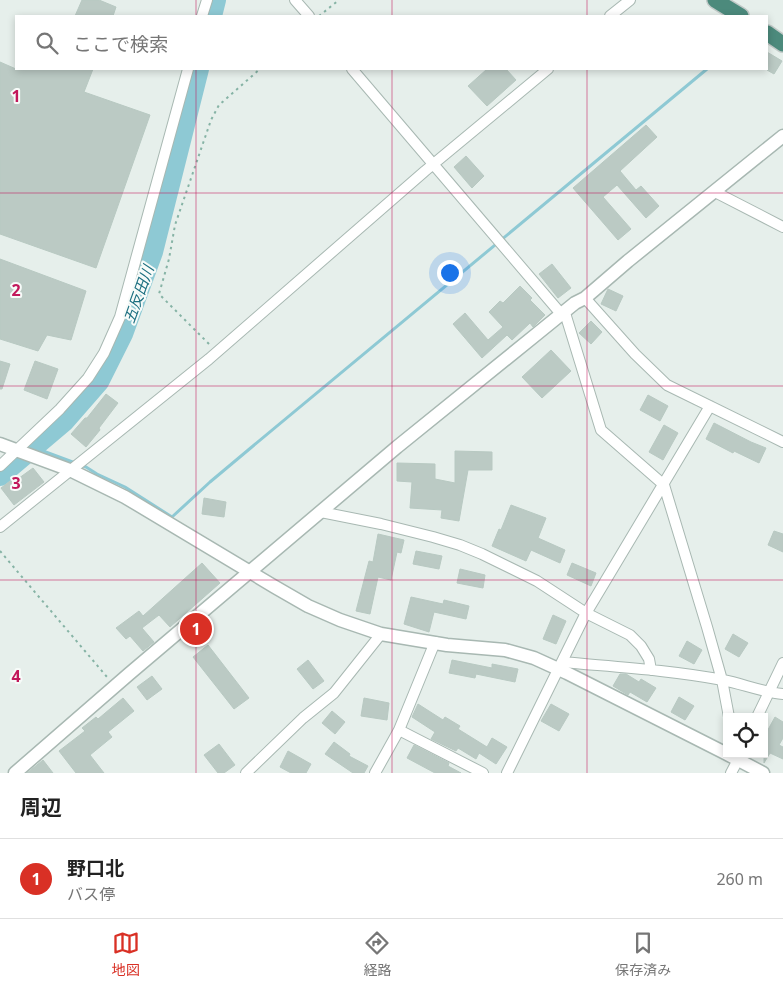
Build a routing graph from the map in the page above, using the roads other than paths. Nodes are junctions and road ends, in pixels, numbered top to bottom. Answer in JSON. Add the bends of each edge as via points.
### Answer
{"nodes":[{"id":1,"x":207,"y":0,"type":"edge"},
{"id":2,"x":295,"y":0,"type":"edge"},
{"id":3,"x":630,"y":0,"type":"edge"},
{"id":4,"x":715,"y":0,"type":"edge"},
{"id":5,"x":202,"y":15,"type":"edge"},
{"id":6,"x":308,"y":15,"type":"edge"},
{"id":7,"x":611,"y":15,"type":"edge"},
{"id":8,"x":739,"y":15,"type":"edge"},
{"id":9,"x":768,"y":34,"type":"edge"},
{"id":10,"x":783,"y":44,"type":"edge"},
{"id":11,"x":188,"y":70,"type":"edge"},
{"id":12,"x":353,"y":70,"type":"edge"},
{"id":13,"x":547,"y":70,"type":"edge"},
{"id":14,"x":783,"y":136,"type":"edge"},
{"id":15,"x":433,"y":164,"type":"junction"},
{"id":16,"x":715,"y":192,"type":"junction"},
{"id":17,"x":783,"y":227,"type":"edge"},
{"id":18,"x":585,"y":298,"type":"junction"},
{"id":19,"x":563,"y":314,"type":"junction"},
{"id":20,"x":710,"y":406,"type":"junction"},
{"id":21,"x":783,"y":442,"type":"edge"},
{"id":22,"x":0,"y":444,"type":"edge"},
{"id":23,"x":25,"y":453,"type":"junction"},
{"id":24,"x":0,"y":466,"type":"edge"},
{"id":25,"x":75,"y":466,"type":"junction"},
{"id":26,"x":664,"y":485,"type":"junction"},
{"id":27,"x":321,"y":512,"type":"junction"},
{"id":28,"x":0,"y":527,"type":"edge"},
{"id":29,"x":251,"y":572,"type":"junction"},
{"id":30,"x":586,"y":613,"type":"junction"},
{"id":31,"x":381,"y":634,"type":"junction"},
{"id":32,"x":435,"y":642,"type":"junction"},
{"id":33,"x":783,"y":663,"type":"edge"},
{"id":34,"x":560,"y":666,"type":"junction"},
{"id":35,"x":651,"y":670,"type":"junction"},
{"id":36,"x":722,"y":680,"type":"junction"},
{"id":37,"x":768,"y":692,"type":"junction"},
{"id":38,"x":783,"y":694,"type":"edge"},
{"id":39,"x":728,"y":713,"type":"edge"},
{"id":40,"x":759,"y":713,"type":"edge"},
{"id":41,"x":399,"y":730,"type":"junction"},
{"id":42,"x":723,"y":749,"type":"edge"},
{"id":43,"x":734,"y":758,"type":"edge"},
{"id":44,"x":738,"y":758,"type":"edge"},
{"id":45,"x":752,"y":770,"type":"edge"},
{"id":46,"x":15,"y":773,"type":"edge"},
{"id":47,"x":246,"y":773,"type":"edge"},
{"id":48,"x":374,"y":773,"type":"edge"},
{"id":49,"x":483,"y":773,"type":"edge"},
{"id":50,"x":507,"y":773,"type":"edge"},
{"id":51,"x":731,"y":773,"type":"edge"},
{"id":52,"x":764,"y":773,"type":"edge"}],
"edges":[{"from":1,"to":5,"type":"street"},
{"from":2,"to":6,"type":"street"},
{"from":3,"to":7,"type":"street"},
{"from":4,"to":8,"type":"highway"},
{"from":9,"to":10,"type":"highway"},
{"from":11,"to":23,"type":"street","via":[[120,317],[104,353],[88,378]]},
{"from":12,"to":15,"type":"street"},
{"from":13,"to":15,"type":"street"},
{"from":14,"to":16,"type":"street"},
{"from":15,"to":19,"type":"street"},
{"from":15,"to":25,"type":"street","via":[[217,352]]},
{"from":16,"to":17,"type":"street"},
{"from":16,"to":18,"type":"street"},
{"from":18,"to":19,"type":"street"},
{"from":18,"to":20,"type":"street","via":[[667,385]]},
{"from":19,"to":26,"type":"street","via":[[601,430]]},
{"from":19,"to":27,"type":"street"},
{"from":20,"to":21,"type":"street"},
{"from":20,"to":26,"type":"street"},
{"from":22,"to":23,"type":"street"},
{"from":23,"to":24,"type":"street"},
{"from":23,"to":25,"type":"street"},
{"from":25,"to":28,"type":"street"},
{"from":25,"to":29,"type":"street"},
{"from":26,"to":30,"type":"street"},
{"from":26,"to":36,"type":"street"},
{"from":27,"to":29,"type":"street"},
{"from":27,"to":30,"type":"street","via":[[460,545],[537,581]]},
{"from":29,"to":31,"type":"street","via":[[308,606]]},
{"from":29,"to":46,"type":"street"},
{"from":30,"to":34,"type":"street"},
{"from":30,"to":35,"type":"street","via":[[630,635],[649,658]]},
{"from":31,"to":32,"type":"street"},
{"from":31,"to":47,"type":"street","via":[[334,693]]},
{"from":32,"to":34,"type":"street","via":[[505,650]]},
{"from":32,"to":41,"type":"street"},
{"from":33,"to":37,"type":"street"},
{"from":34,"to":35,"type":"street"},
{"from":34,"to":42,"type":"street"},
{"from":34,"to":50,"type":"street"},
{"from":35,"to":36,"type":"street"},
{"from":36,"to":37,"type":"street"},
{"from":36,"to":39,"type":"street"},
{"from":37,"to":38,"type":"street"},
{"from":37,"to":40,"type":"street"},
{"from":41,"to":48,"type":"street"},
{"from":41,"to":49,"type":"street"},
{"from":43,"to":51,"type":"street"},
{"from":44,"to":45,"type":"street"},
{"from":45,"to":52,"type":"street"}]}
